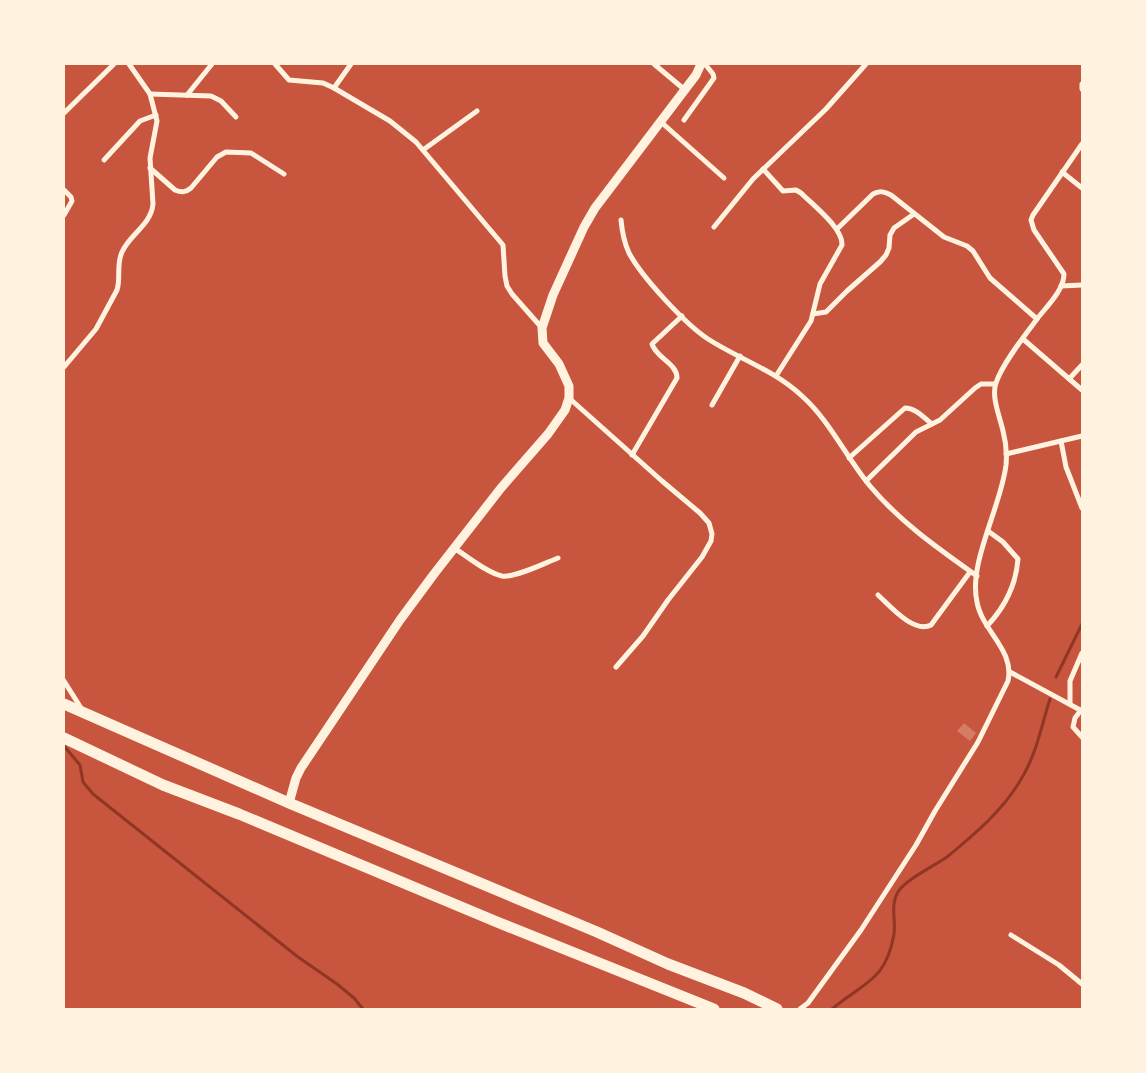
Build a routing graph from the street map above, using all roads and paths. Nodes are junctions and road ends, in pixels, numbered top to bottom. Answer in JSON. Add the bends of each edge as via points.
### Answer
{"nodes":[{"id":1,"x":114,"y":64,"type":"edge"},
{"id":2,"x":130,"y":64,"type":"edge"},
{"id":3,"x":212,"y":64,"type":"edge"},
{"id":4,"x":275,"y":64,"type":"edge"},
{"id":5,"x":351,"y":64,"type":"edge"},
{"id":6,"x":654,"y":64,"type":"edge"},
{"id":7,"x":866,"y":64,"type":"edge"},
{"id":8,"x":707,"y":65,"type":"edge"},
{"id":9,"x":1082,"y":84,"type":"edge"},
{"id":10,"x":334,"y":88,"type":"junction"},
{"id":11,"x":1082,"y":89,"type":"edge"},
{"id":12,"x":685,"y":90,"type":"junction"},
{"id":13,"x":150,"y":94,"type":"junction"},
{"id":14,"x":187,"y":95,"type":"junction"},
{"id":15,"x":477,"y":111,"type":"dead end"},
{"id":16,"x":64,"y":113,"type":"edge"},
{"id":17,"x":156,"y":115,"type":"junction"},
{"id":18,"x":236,"y":116,"type":"dead end"},
{"id":19,"x":684,"y":120,"type":"dead end"},
{"id":20,"x":661,"y":122,"type":"junction"},
{"id":21,"x":1082,"y":144,"type":"edge"},
{"id":22,"x":422,"y":150,"type":"junction"},
{"id":23,"x":104,"y":160,"type":"dead end"},
{"id":24,"x":150,"y":168,"type":"junction"},
{"id":25,"x":763,"y":169,"type":"junction"},
{"id":26,"x":1062,"y":172,"type":"junction"},
{"id":27,"x":284,"y":174,"type":"dead end"},
{"id":28,"x":724,"y":178,"type":"dead end"},
{"id":29,"x":1082,"y":188,"type":"edge"},
{"id":30,"x":64,"y":190,"type":"edge"},
{"id":31,"x":914,"y":214,"type":"junction"},
{"id":32,"x":64,"y":216,"type":"edge"},
{"id":33,"x":621,"y":220,"type":"dead end"},
{"id":34,"x":714,"y":227,"type":"dead end"},
{"id":35,"x":837,"y":229,"type":"junction"},
{"id":36,"x":1082,"y":285,"type":"edge"},
{"id":37,"x":1061,"y":286,"type":"junction"},
{"id":38,"x":814,"y":314,"type":"junction"},
{"id":39,"x":682,"y":316,"type":"junction"},
{"id":40,"x":1037,"y":319,"type":"junction"},
{"id":41,"x":542,"y":328,"type":"junction"},
{"id":42,"x":1023,"y":339,"type":"junction"},
{"id":43,"x":740,"y":356,"type":"junction"},
{"id":44,"x":1082,"y":365,"type":"edge"},
{"id":45,"x":64,"y":367,"type":"edge"},
{"id":46,"x":776,"y":376,"type":"junction"},
{"id":47,"x":1069,"y":379,"type":"junction"},
{"id":48,"x":996,"y":384,"type":"junction"},
{"id":49,"x":1082,"y":390,"type":"edge"},
{"id":50,"x":569,"y":398,"type":"junction"},
{"id":51,"x":712,"y":406,"type":"dead end"},
{"id":52,"x":932,"y":424,"type":"junction"},
{"id":53,"x":1082,"y":436,"type":"edge"},
{"id":54,"x":1061,"y":441,"type":"junction"},
{"id":55,"x":1006,"y":454,"type":"junction"},
{"id":56,"x":632,"y":455,"type":"junction"},
{"id":57,"x":849,"y":458,"type":"junction"},
{"id":58,"x":866,"y":480,"type":"junction"},
{"id":59,"x":1082,"y":508,"type":"edge"},
{"id":60,"x":988,"y":531,"type":"junction"},
{"id":61,"x":454,"y":548,"type":"junction"},
{"id":62,"x":558,"y":558,"type":"dead end"},
{"id":63,"x":970,"y":572,"type":"junction"},
{"id":64,"x":977,"y":576,"type":"junction"},
{"id":65,"x":878,"y":595,"type":"dead end"},
{"id":66,"x":986,"y":626,"type":"junction"},
{"id":67,"x":1082,"y":653,"type":"edge"},
{"id":68,"x":616,"y":667,"type":"dead end"},
{"id":69,"x":1010,"y":672,"type":"junction"},
{"id":70,"x":64,"y":681,"type":"edge"},
{"id":71,"x":1070,"y":703,"type":"junction"},
{"id":72,"x":64,"y":704,"type":"edge"},
{"id":73,"x":1082,"y":711,"type":"edge"},
{"id":74,"x":84,"y":713,"type":"junction"},
{"id":75,"x":1082,"y":737,"type":"edge"},
{"id":76,"x":64,"y":738,"type":"edge"},
{"id":77,"x":289,"y":803,"type":"junction"},
{"id":78,"x":1011,"y":935,"type":"dead end"},
{"id":79,"x":1082,"y":984,"type":"edge"},
{"id":80,"x":714,"y":1009,"type":"edge"},
{"id":81,"x":777,"y":1009,"type":"edge"},
{"id":82,"x":800,"y":1009,"type":"edge"}],
"edges":[{"from":1,"to":16,"type":"street"},
{"from":2,"to":13,"type":"street"},
{"from":3,"to":14,"type":"street"},
{"from":4,"to":10,"type":"street","via":[[289,80],[323,83]]},
{"from":5,"to":10,"type":"street"},
{"from":6,"to":12,"type":"street"},
{"from":7,"to":25,"type":"street","via":[[826,109]]},
{"from":8,"to":12,"type":"street"},
{"from":8,"to":19,"type":"street","via":[[713,74],[712,83]]},
{"from":9,"to":11,"type":"street"},
{"from":10,"to":22,"type":"street","via":[[390,121]]},
{"from":12,"to":20,"type":"street"},
{"from":13,"to":14,"type":"street"},
{"from":13,"to":17,"type":"street"},
{"from":14,"to":18,"type":"street","via":[[216,98]]},
{"from":15,"to":22,"type":"street"},
{"from":17,"to":23,"type":"street","via":[[140,121]]},
{"from":17,"to":24,"type":"street"},
{"from":20,"to":28,"type":"street"},
{"from":20,"to":41,"type":"street","via":[[587,221],[553,295]]},
{"from":21,"to":26,"type":"street"},
{"from":22,"to":41,"type":"street","via":[[504,245],[507,286]]},
{"from":24,"to":27,"type":"street","via":[[180,192],[191,188],[217,157],[226,152],[251,154]]},
{"from":24,"to":45,"type":"street","via":[[153,204],[149,218],[121,254],[117,290],[96,328]]},
{"from":25,"to":34,"type":"street"},
{"from":25,"to":35,"type":"street","via":[[784,191],[801,193]]},
{"from":26,"to":29,"type":"street"},
{"from":26,"to":37,"type":"street","via":[[1031,220],[1034,230],[1064,274]]},
{"from":30,"to":32,"type":"street","via":[[72,201]]},
{"from":31,"to":35,"type":"street","via":[[892,195],[878,191]]},
{"from":31,"to":38,"type":"street","via":[[894,228],[889,248],[880,262],[826,312]]},
{"from":31,"to":40,"type":"street","via":[[944,237],[967,246],[990,278]]},
{"from":33,"to":39,"type":"street","via":[[625,243],[635,262]]},
{"from":35,"to":38,"type":"street","via":[[842,245],[820,284]]},
{"from":36,"to":37,"type":"street"},
{"from":37,"to":40,"type":"street"},
{"from":38,"to":46,"type":"street"},
{"from":39,"to":43,"type":"street","via":[[708,339]]},
{"from":39,"to":56,"type":"street","via":[[652,344],[655,352],[674,368],[677,378]]},
{"from":40,"to":42,"type":"street"},
{"from":41,"to":50,"type":"street","via":[[543,343],[559,364],[569,386]]},
{"from":42,"to":47,"type":"street"},
{"from":42,"to":48,"type":"street"},
{"from":43,"to":46,"type":"street"},
{"from":43,"to":51,"type":"street"},
{"from":44,"to":47,"type":"street"},
{"from":46,"to":57,"type":"street","via":[[811,404]]},
{"from":47,"to":49,"type":"street"},
{"from":48,"to":52,"type":"street","via":[[981,384]]},
{"from":48,"to":55,"type":"street"},
{"from":50,"to":56,"type":"street"},
{"from":50,"to":61,"type":"street","via":[[565,410],[548,434]]},
{"from":52,"to":57,"type":"street","via":[[911,408],[905,408]]},
{"from":52,"to":58,"type":"street","via":[[916,432]]},
{"from":53,"to":54,"type":"street"},
{"from":54,"to":55,"type":"street"},
{"from":54,"to":59,"type":"street","via":[[1066,467]]},
{"from":55,"to":60,"type":"street","via":[[1001,491]]},
{"from":56,"to":68,"type":"street","via":[[700,513],[709,522],[712,534],[696,564]]},
{"from":57,"to":58,"type":"street"},
{"from":58,"to":63,"type":"street","via":[[898,515]]},
{"from":60,"to":64,"type":"street"},
{"from":60,"to":66,"type":"street","via":[[1018,559],[1008,598]]},
{"from":61,"to":62,"type":"street","via":[[502,576]]},
{"from":61,"to":77,"type":"street","via":[[400,620],[301,768]]},
{"from":63,"to":64,"type":"street"},
{"from":63,"to":65,"type":"street","via":[[926,627],[920,628],[908,620]]},
{"from":64,"to":66,"type":"street","via":[[976,601]]},
{"from":66,"to":69,"type":"street","via":[[1002,649]]},
{"from":67,"to":71,"type":"street","via":[[1070,681]]},
{"from":69,"to":71,"type":"street"},
{"from":69,"to":82,"type":"street","via":[[1003,694],[978,742],[916,845],[861,930]]},
{"from":70,"to":74,"type":"street"},
{"from":71,"to":73,"type":"street"},
{"from":72,"to":74,"type":"main road"},
{"from":73,"to":75,"type":"street","via":[[1075,718],[1074,727]]},
{"from":74,"to":77,"type":"main road"},
{"from":76,"to":80,"type":"main road","via":[[163,786]]},
{"from":77,"to":81,"type":"main road"},
{"from":78,"to":79,"type":"street","via":[[1059,965]]}]}
